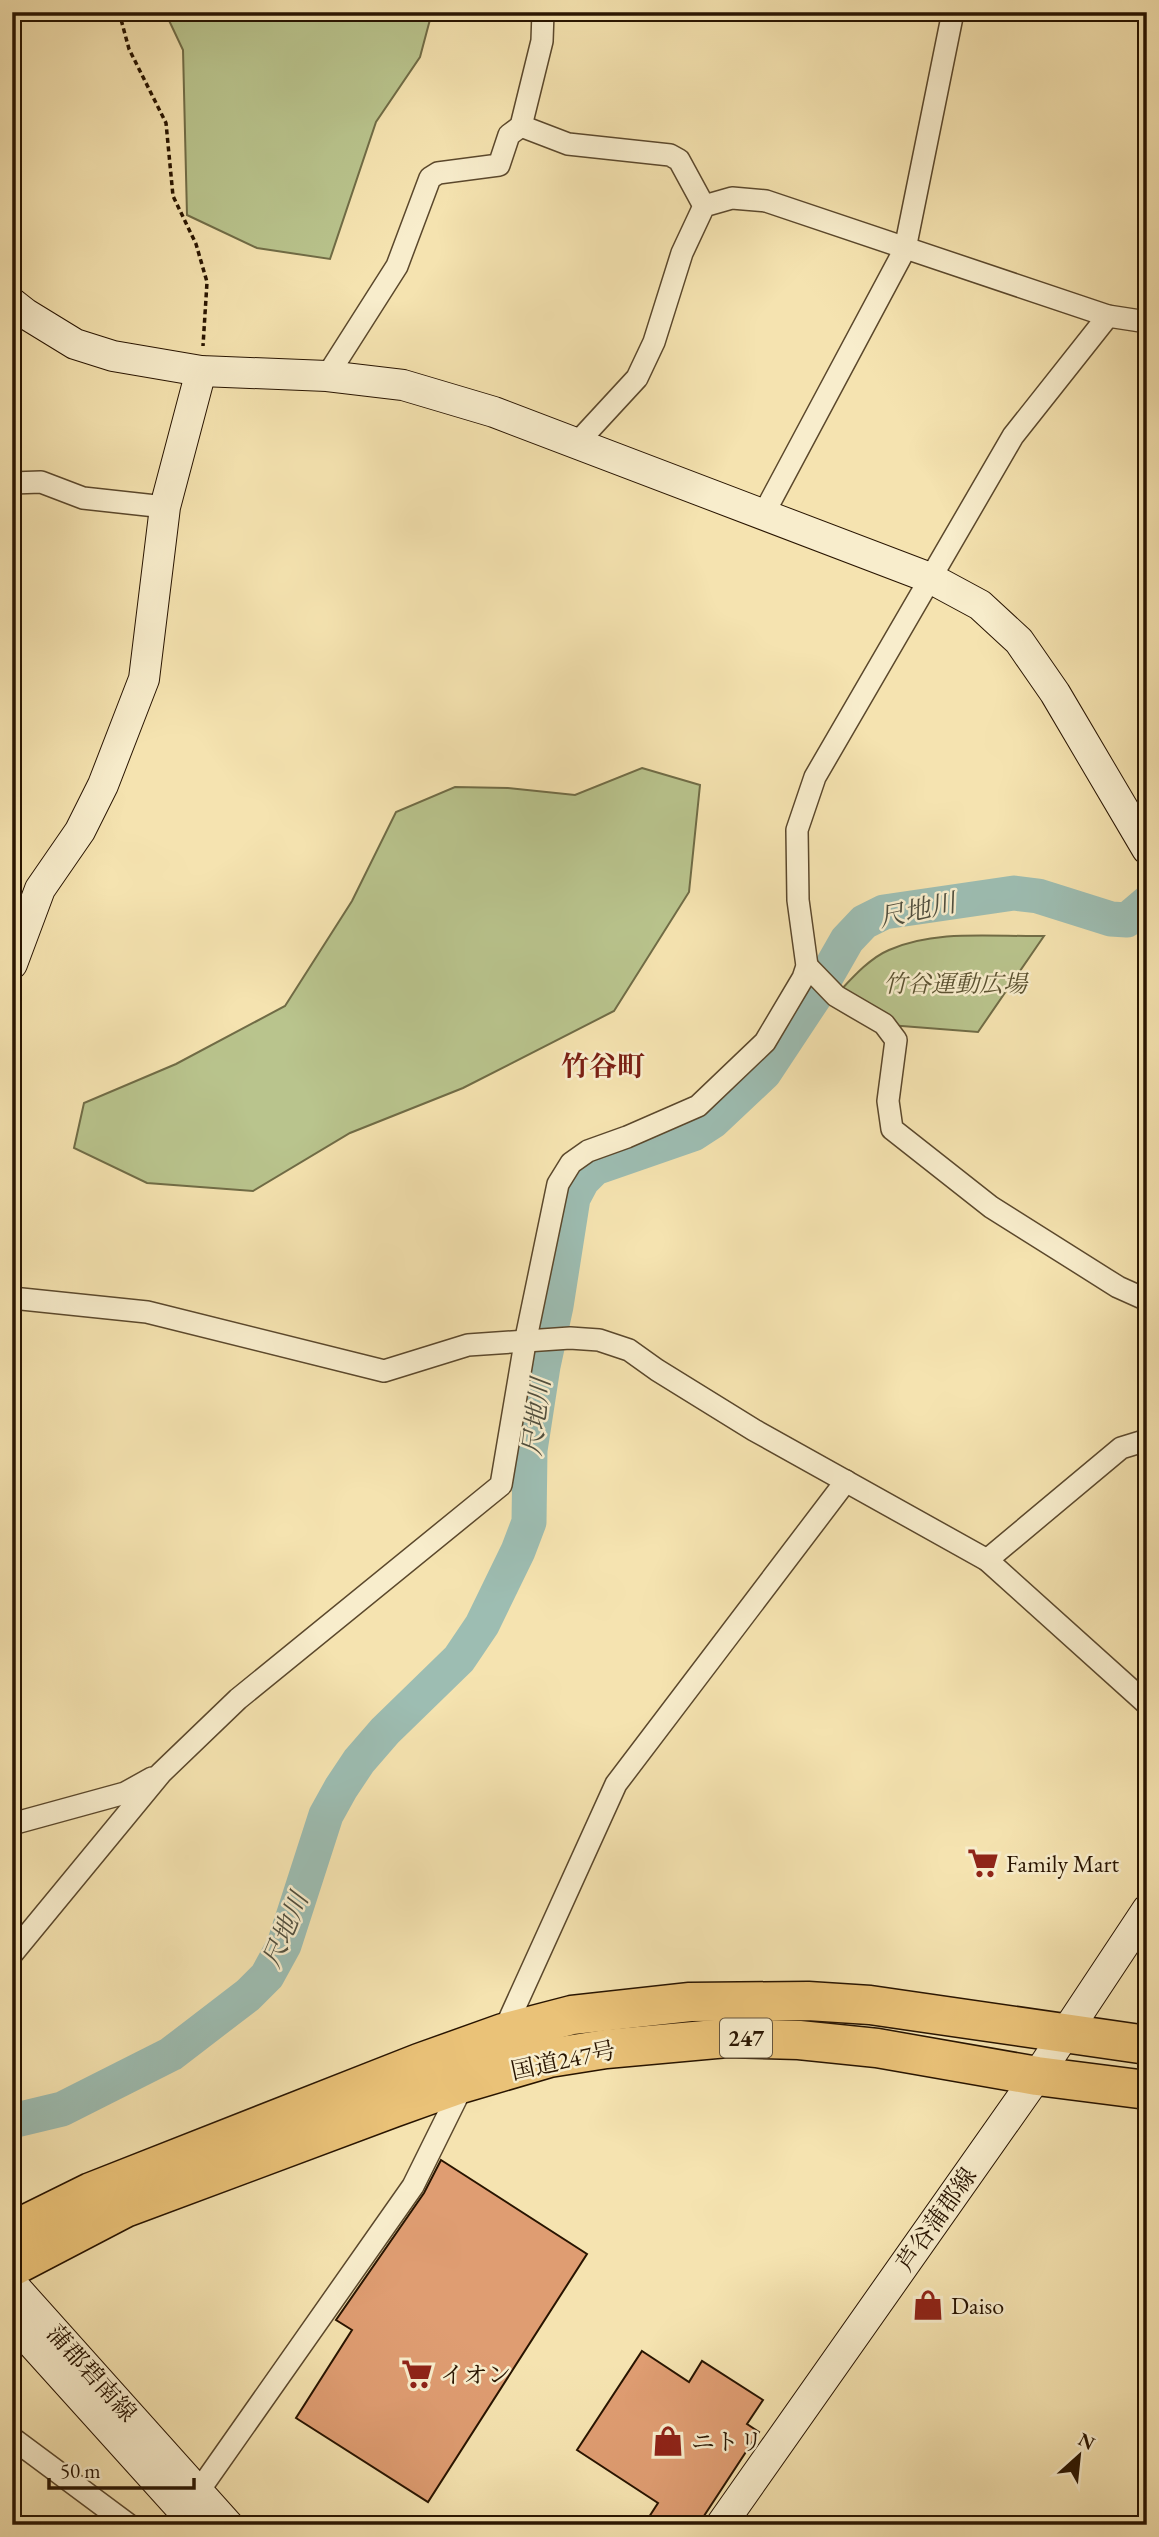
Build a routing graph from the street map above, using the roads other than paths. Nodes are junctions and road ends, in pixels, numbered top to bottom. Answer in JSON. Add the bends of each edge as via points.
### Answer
{"nodes":[{"id":1,"x":543,"y":12,"type":"edge"},
{"id":2,"x":953,"y":12,"type":"edge"},
{"id":3,"x":521,"y":126,"type":"junction"},
{"id":4,"x":704,"y":206,"type":"junction"},
{"id":5,"x":905,"y":249,"type":"junction"},
{"id":6,"x":12,"y":303,"type":"edge"},
{"id":7,"x":1108,"y":316,"type":"junction"},
{"id":8,"x":1147,"y":322,"type":"edge"},
{"id":9,"x":201,"y":371,"type":"junction"},
{"id":10,"x":327,"y":376,"type":"junction"},
{"id":11,"x":577,"y":443,"type":"junction"},
{"id":12,"x":12,"y":483,"type":"edge"},
{"id":13,"x":164,"y":507,"type":"junction"},
{"id":14,"x":763,"y":514,"type":"junction"},
{"id":15,"x":930,"y":578,"type":"junction"},
{"id":16,"x":1147,"y":849,"type":"edge"},
{"id":17,"x":12,"y":964,"type":"edge"},
{"id":18,"x":809,"y":968,"type":"junction"},
{"id":19,"x":12,"y":1298,"type":"edge"},
{"id":20,"x":1147,"y":1300,"type":"edge"},
{"id":21,"x":528,"y":1343,"type":"junction"},
{"id":22,"x":1147,"y":1440,"type":"edge"},
{"id":23,"x":846,"y":1480,"type":"junction"},
{"id":24,"x":987,"y":1560,"type":"junction"},
{"id":25,"x":1147,"y":1704,"type":"edge"},
{"id":26,"x":162,"y":1773,"type":"junction"},
{"id":27,"x":12,"y":1824,"type":"edge"},
{"id":28,"x":1147,"y":1910,"type":"edge"},
{"id":29,"x":12,"y":1954,"type":"edge"},
{"id":30,"x":767,"y":2002,"type":"junction"},
{"id":31,"x":1065,"y":2032,"type":"junction"},
{"id":32,"x":503,"y":2033,"type":"junction"},
{"id":33,"x":1147,"y":2045,"type":"edge"},
{"id":34,"x":1147,"y":2067,"type":"edge"},
{"id":35,"x":1037,"y":2076,"type":"junction"},
{"id":36,"x":457,"y":2085,"type":"junction"},
{"id":37,"x":1147,"y":2090,"type":"edge"},
{"id":38,"x":12,"y":2231,"type":"edge"},
{"id":39,"x":12,"y":2267,"type":"edge"},
{"id":40,"x":12,"y":2284,"type":"edge"},
{"id":41,"x":12,"y":2322,"type":"edge"},
{"id":42,"x":12,"y":2438,"type":"edge"},
{"id":43,"x":187,"y":2513,"type":"edge"},
{"id":44,"x":129,"y":2525,"type":"edge"},
{"id":45,"x":228,"y":2525,"type":"edge"},
{"id":46,"x":721,"y":2525,"type":"edge"}],
"edges":[{"from":1,"to":3,"type":"street","via":[[542,41]]},
{"from":2,"to":5,"type":"street"},
{"from":3,"to":4,"type":"street","via":[[568,144],[670,155],[679,160]]},
{"from":3,"to":10,"type":"street","via":[[509,135],[499,165],[430,178],[397,266]]},
{"from":4,"to":5,"type":"street","via":[[732,198],[766,201]]},
{"from":4,"to":11,"type":"street","via":[[637,378]]},
{"from":5,"to":7,"type":"street"},
{"from":5,"to":14,"type":"street"},
{"from":6,"to":9,"type":"street","via":[[75,344]]},
{"from":7,"to":8,"type":"street"},
{"from":7,"to":15,"type":"street","via":[[1013,436]]},
{"from":9,"to":10,"type":"street"},
{"from":9,"to":13,"type":"street"},
{"from":10,"to":11,"type":"street","via":[[404,385]]},
{"from":11,"to":14,"type":"street"},
{"from":12,"to":13,"type":"street","via":[[41,482],[83,498]]},
{"from":13,"to":17,"type":"street","via":[[144,679],[103,785],[80,831],[40,889]]},
{"from":14,"to":15,"type":"street"},
{"from":15,"to":16,"type":"street","via":[[980,605],[1019,641]]},
{"from":15,"to":18,"type":"street","via":[[815,777],[797,830],[798,900]]},
{"from":18,"to":20,"type":"street","via":[[836,996],[884,1024],[896,1040],[888,1101],[892,1129],[991,1207],[1118,1287]]},
{"from":18,"to":21,"type":"street","via":[[765,1042],[698,1107],[588,1151],[571,1163],[558,1184]]},
{"from":19,"to":21,"type":"street","via":[[147,1312],[384,1371],[468,1345]]},
{"from":21,"to":23,"type":"street","via":[[599,1340],[629,1350],[754,1430]]},
{"from":21,"to":26,"type":"street","via":[[501,1485],[238,1699]]},
{"from":22,"to":24,"type":"street","via":[[1121,1448]]},
{"from":23,"to":24,"type":"street"},
{"from":23,"to":32,"type":"street","via":[[615,1784]]},
{"from":24,"to":25,"type":"street"},
{"from":26,"to":27,"type":"street","via":[[125,1793]]},
{"from":26,"to":29,"type":"street"},
{"from":28,"to":31,"type":"street","name":"芦谷蒲郡線"},
{"from":30,"to":31,"type":"highway","name":"国道247号","number":"247","via":[[870,2005]]},
{"from":30,"to":32,"type":"highway","name":"国道247号","number":"247","via":[[638,2007],[572,2015]]},
{"from":30,"to":35,"type":"highway","number":"247","via":[[814,2017],[997,2046],[1033,2059]]},
{"from":31,"to":33,"type":"highway","name":"国道247号","number":"247"},
{"from":31,"to":34,"type":"highway","via":[[1067,2048],[1086,2060]]},
{"from":31,"to":35,"type":"street","name":"芦谷蒲郡線"},
{"from":32,"to":38,"type":"highway","name":"国道247号","number":"247","via":[[91,2192]]},
{"from":35,"to":36,"type":"highway","name":"国道247号","number":"247","via":[[877,2049],[727,2038],[548,2058]]},
{"from":35,"to":37,"type":"highway","name":"国道247号","number":"247"},
{"from":35,"to":46,"type":"street","name":"芦谷蒲郡線"},
{"from":36,"to":39,"type":"highway","name":"国道247号","number":"247","via":[[125,2208]]},
{"from":36,"to":43,"type":"street","via":[[456,2099],[413,2186]]},
{"from":40,"to":43,"type":"street","name":"蒲郡碧南線"},
{"from":41,"to":43,"type":"street","name":"蒲郡碧南線"},
{"from":42,"to":44,"type":"street"},
{"from":43,"to":45,"type":"street","name":"蒲郡碧南線"}]}
